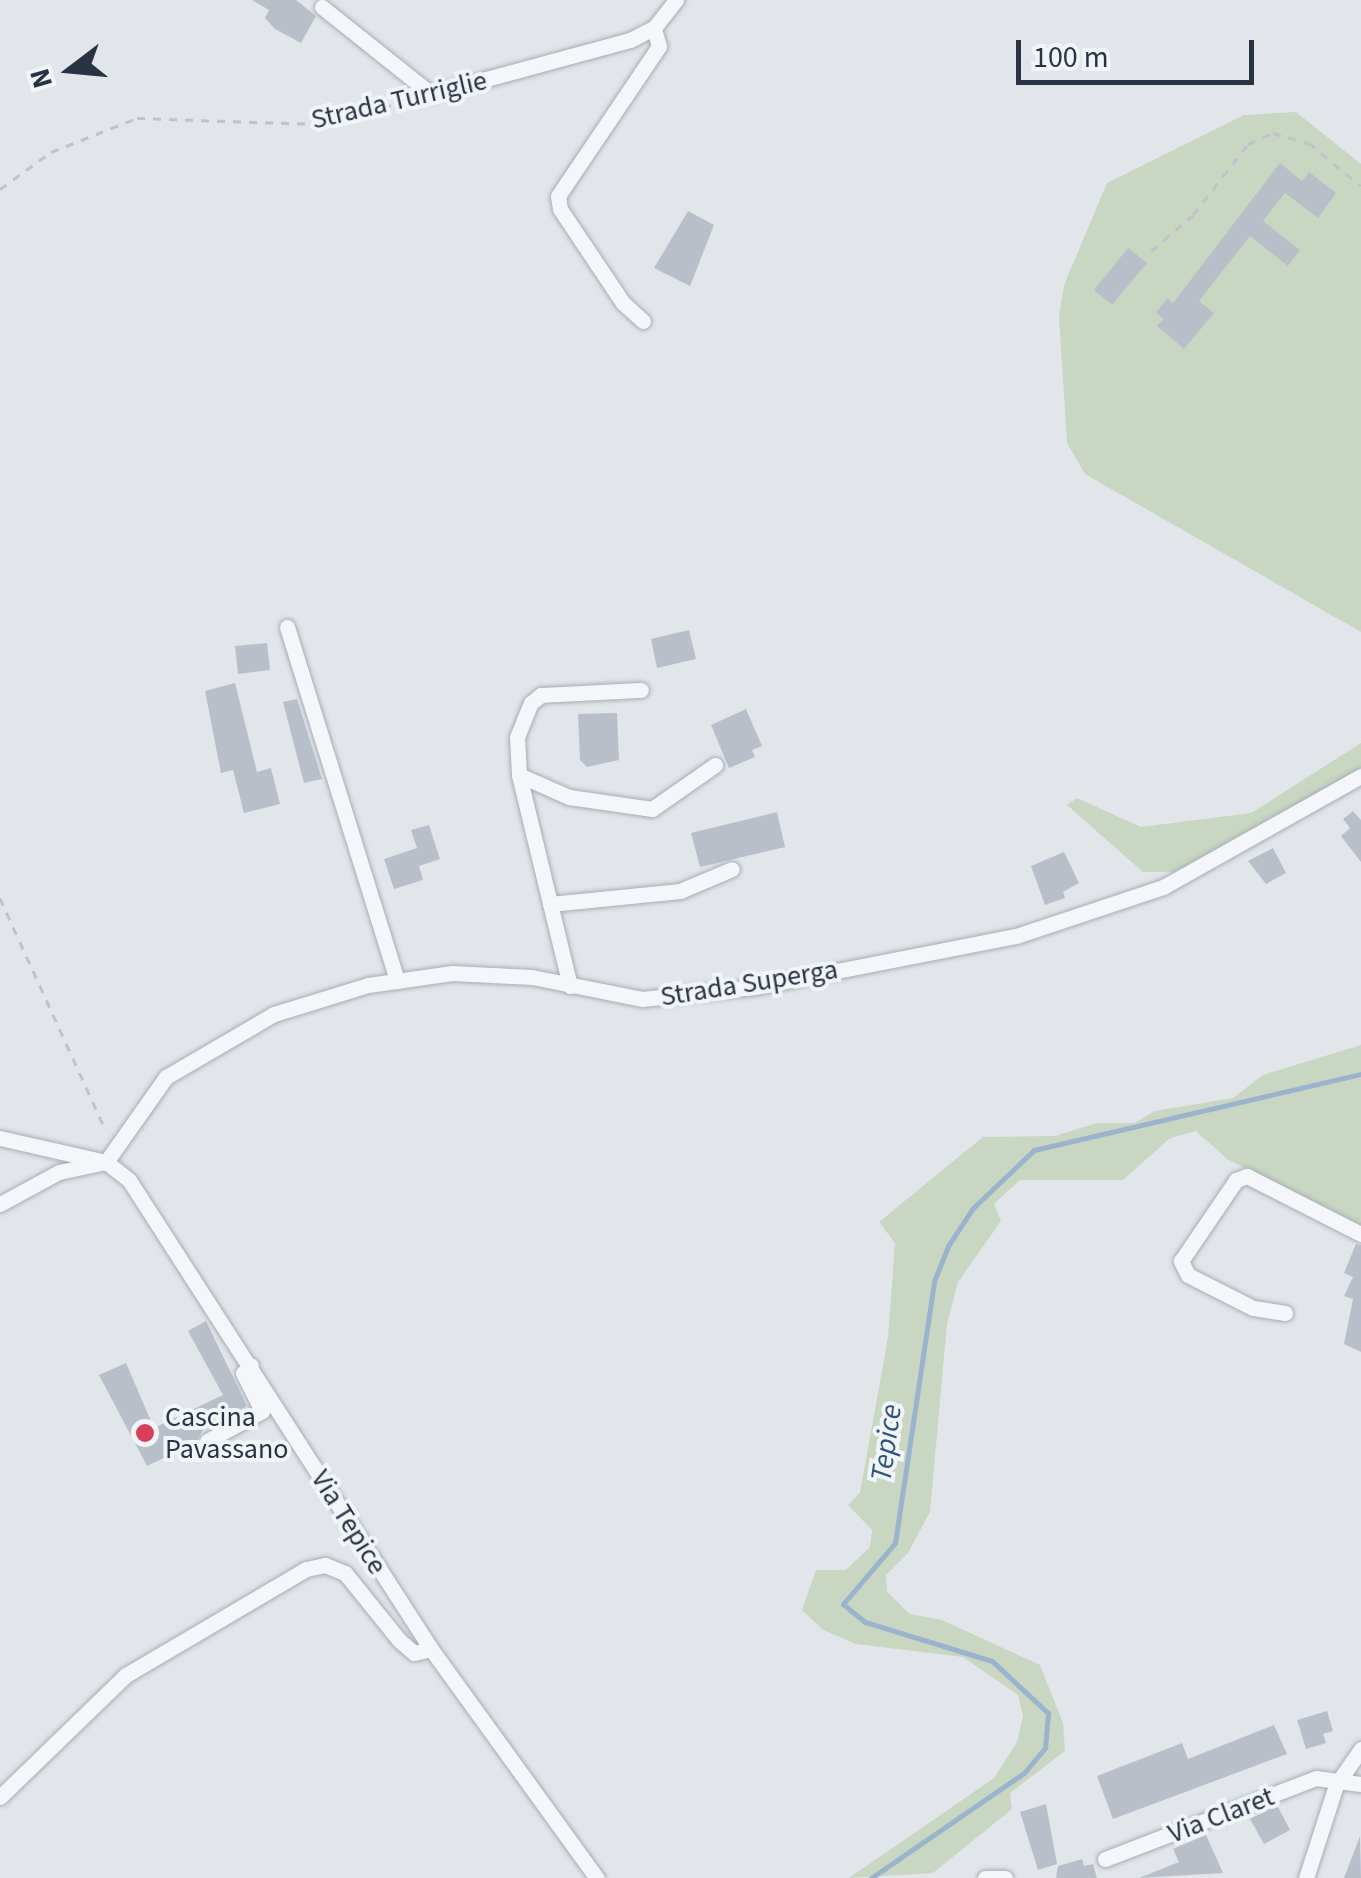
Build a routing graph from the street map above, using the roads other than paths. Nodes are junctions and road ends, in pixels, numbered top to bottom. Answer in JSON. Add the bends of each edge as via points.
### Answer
{"nodes":[{"id":1,"x":676,"y":0,"type":"edge"},
{"id":2,"x":322,"y":7,"type":"dead end"},
{"id":3,"x":654,"y":28,"type":"junction"},
{"id":4,"x":642,"y":322,"type":"dead end"},
{"id":5,"x":287,"y":627,"type":"dead end"},
{"id":6,"x":640,"y":690,"type":"dead end"},
{"id":7,"x":715,"y":765,"type":"dead end"},
{"id":8,"x":519,"y":775,"type":"junction"},
{"id":9,"x":1361,"y":776,"type":"edge"},
{"id":10,"x":732,"y":870,"type":"dead end"},
{"id":11,"x":550,"y":904,"type":"junction"},
{"id":12,"x":397,"y":981,"type":"junction"},
{"id":13,"x":570,"y":986,"type":"junction"},
{"id":14,"x":0,"y":1138,"type":"edge"},
{"id":15,"x":110,"y":1157,"type":"junction"},
{"id":16,"x":0,"y":1204,"type":"edge"},
{"id":17,"x":1361,"y":1234,"type":"edge"},
{"id":18,"x":1285,"y":1313,"type":"dead end"},
{"id":19,"x":251,"y":1365,"type":"junction"},
{"id":20,"x":207,"y":1441,"type":"dead end"},
{"id":21,"x":430,"y":1649,"type":"junction"},
{"id":22,"x":1361,"y":1749,"type":"edge"},
{"id":23,"x":1361,"y":1784,"type":"edge"},
{"id":24,"x":1336,"y":1786,"type":"junction"},
{"id":25,"x":0,"y":1797,"type":"edge"},
{"id":26,"x":1106,"y":1860,"type":"dead end"},
{"id":27,"x":597,"y":1878,"type":"edge"},
{"id":28,"x":986,"y":1878,"type":"edge"},
{"id":29,"x":1005,"y":1878,"type":"edge"},
{"id":30,"x":1306,"y":1878,"type":"edge"}],
"edges":[{"from":1,"to":3,"type":"street"},
{"from":2,"to":3,"type":"street","name":"Strada Turriglie","via":[[431,94]]},
{"from":3,"to":4,"type":"street","via":[[658,46],[558,196],[623,304]]},
{"from":5,"to":12,"type":"street"},
{"from":6,"to":8,"type":"street","via":[[562,691],[530,702],[517,738]]},
{"from":7,"to":8,"type":"street","via":[[652,809],[569,796]]},
{"from":8,"to":11,"type":"street"},
{"from":9,"to":13,"type":"street","name":"Strada Superga","via":[[1162,886],[1016,936],[756,987],[642,999]]},
{"from":10,"to":11,"type":"street","via":[[680,891]]},
{"from":11,"to":13,"type":"street"},
{"from":12,"to":13,"type":"street","name":"Strada Superga","via":[[452,973],[532,976]]},
{"from":12,"to":15,"type":"street","name":"Strada Superga","via":[[274,1014],[203,1049],[166,1076]]},
{"from":14,"to":15,"type":"street"},
{"from":15,"to":16,"type":"street","via":[[59,1172]]},
{"from":15,"to":19,"type":"street","name":"Via Tepice"},
{"from":17,"to":18,"type":"street","via":[[1248,1176],[1236,1180],[1181,1261],[1188,1275],[1237,1300]]},
{"from":19,"to":20,"type":"street","via":[[243,1373],[262,1412]]},
{"from":19,"to":21,"type":"street","name":"Via Tepice"},
{"from":21,"to":25,"type":"street","via":[[414,1653],[398,1640],[345,1573],[325,1565],[306,1569],[126,1675]]},
{"from":21,"to":27,"type":"street","name":"Via Tepice"},
{"from":22,"to":24,"type":"street"},
{"from":23,"to":24,"type":"street","name":"Via Claret"},
{"from":24,"to":26,"type":"street","name":"Via Claret","via":[[1316,1778]]},
{"from":24,"to":30,"type":"street"},
{"from":28,"to":29,"type":"street"}]}
